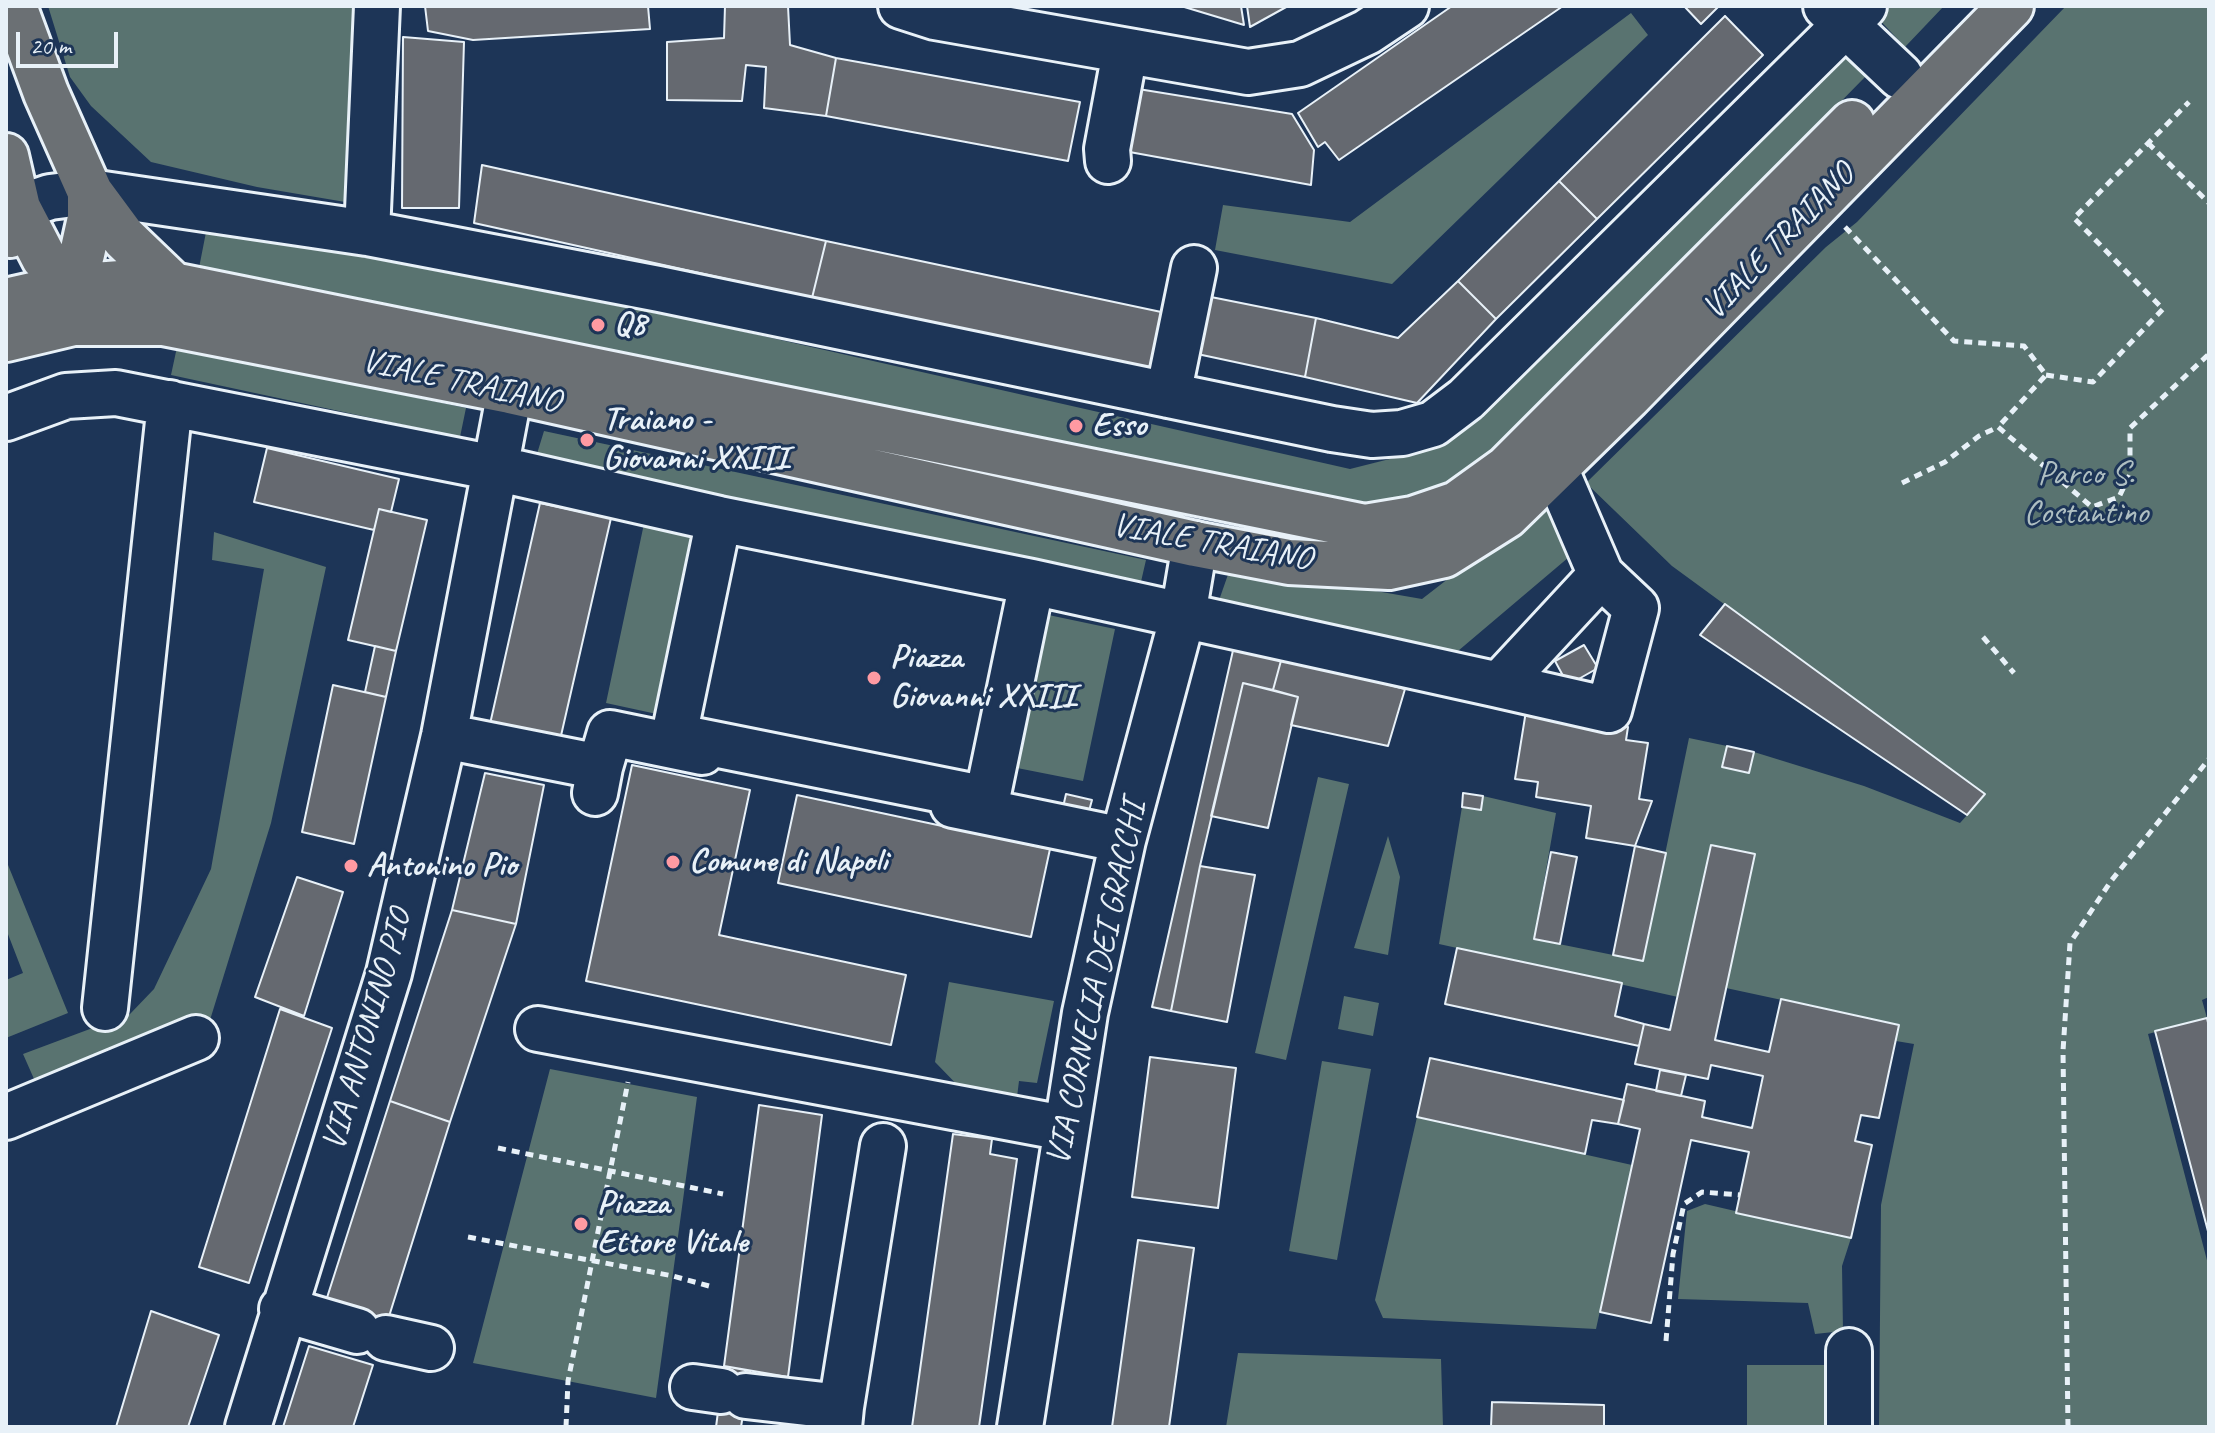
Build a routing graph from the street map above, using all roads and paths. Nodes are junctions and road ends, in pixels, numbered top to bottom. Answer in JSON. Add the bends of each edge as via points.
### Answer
{"nodes":[{"id":1,"x":14,"y":6,"type":"edge"},
{"id":2,"x":377,"y":6,"type":"edge"},
{"id":3,"x":901,"y":6,"type":"edge"},
{"id":4,"x":1406,"y":6,"type":"edge"},
{"id":5,"x":1968,"y":6,"type":"edge"},
{"id":6,"x":2011,"y":6,"type":"edge"},
{"id":7,"x":1845,"y":12,"type":"edge"},
{"id":8,"x":1125,"y":52,"type":"junction"},
{"id":9,"x":1910,"y":86,"type":"junction"},
{"id":10,"x":2189,"y":102,"type":"dead end"},
{"id":11,"x":2148,"y":143,"type":"junction"},
{"id":12,"x":6,"y":156,"type":"edge"},
{"id":13,"x":1108,"y":161,"type":"dead end"},
{"id":14,"x":90,"y":192,"type":"junction"},
{"id":15,"x":1820,"y":200,"type":"junction"},
{"id":16,"x":2209,"y":203,"type":"edge"},
{"id":17,"x":10,"y":222,"type":"edge"},
{"id":18,"x":367,"y":233,"type":"junction"},
{"id":19,"x":1194,"y":268,"type":"dead end"},
{"id":20,"x":173,"y":285,"type":"junction"},
{"id":21,"x":68,"y":287,"type":"junction"},
{"id":22,"x":117,"y":320,"type":"junction"},
{"id":23,"x":14,"y":324,"type":"edge"},
{"id":24,"x":2209,"y":354,"type":"edge"},
{"id":25,"x":513,"y":372,"type":"junction"},
{"id":26,"x":2046,"y":375,"type":"junction"},
{"id":27,"x":1168,"y":395,"type":"junction"},
{"id":28,"x":170,"y":403,"type":"junction"},
{"id":29,"x":6,"y":418,"type":"edge"},
{"id":30,"x":1998,"y":427,"type":"junction"},
{"id":31,"x":495,"y":468,"type":"junction"},
{"id":32,"x":1555,"y":468,"type":"junction"},
{"id":33,"x":1902,"y":483,"type":"dead end"},
{"id":34,"x":1203,"y":495,"type":"junction"},
{"id":35,"x":719,"y":519,"type":"junction"},
{"id":36,"x":1195,"y":544,"type":"junction"},
{"id":37,"x":1601,"y":575,"type":"junction"},
{"id":38,"x":1032,"y":582,"type":"junction"},
{"id":39,"x":1183,"y":615,"type":"junction"},
{"id":40,"x":1983,"y":637,"type":"dead end"},
{"id":41,"x":2014,"y":673,"type":"dead end"},
{"id":42,"x":1499,"y":685,"type":"junction"},
{"id":43,"x":444,"y":736,"type":"junction"},
{"id":44,"x":2209,"y":759,"type":"edge"},
{"id":45,"x":1123,"y":840,"type":"junction"},
{"id":46,"x":105,"y":1008,"type":"dead end"},
{"id":47,"x":538,"y":1029,"type":"dead end"},
{"id":48,"x":196,"y":1038,"type":"dead end"},
{"id":49,"x":638,"y":1047,"type":"junction"},
{"id":50,"x":6,"y":1117,"type":"edge"},
{"id":51,"x":1064,"y":1128,"type":"junction"},
{"id":52,"x":883,"y":1146,"type":"dead end"},
{"id":53,"x":498,"y":1148,"type":"dead end"},
{"id":54,"x":610,"y":1173,"type":"junction"},
{"id":55,"x":723,"y":1194,"type":"dead end"},
{"id":56,"x":1740,"y":1195,"type":"dead end"},
{"id":57,"x":468,"y":1237,"type":"dead end"},
{"id":58,"x":593,"y":1260,"type":"junction"},
{"id":59,"x":709,"y":1286,"type":"dead end"},
{"id":60,"x":282,"y":1309,"type":"junction"},
{"id":61,"x":1666,"y":1341,"type":"dead end"},
{"id":62,"x":431,"y":1348,"type":"dead end"},
{"id":63,"x":1849,"y":1351,"type":"dead end"},
{"id":64,"x":720,"y":1391,"type":"dead end"},
{"id":65,"x":840,"y":1417,"type":"edge"},
{"id":66,"x":248,"y":1427,"type":"edge"},
{"id":67,"x":566,"y":1427,"type":"edge"},
{"id":68,"x":1020,"y":1427,"type":"edge"},
{"id":69,"x":1849,"y":1427,"type":"edge"},
{"id":70,"x":2068,"y":1427,"type":"edge"}],
"edges":[{"from":1,"to":14,"type":"main road"},
{"from":2,"to":18,"type":"street"},
{"from":3,"to":8,"type":"street"},
{"from":4,"to":8,"type":"street","via":[[1367,32],[1300,64],[1248,72]]},
{"from":5,"to":9,"type":"main road","name":"VIALE TRAIANO"},
{"from":6,"to":9,"type":"main road","name":"VIALE TRAIANO"},
{"from":7,"to":9,"type":"street"},
{"from":7,"to":27,"type":"street","via":[[1466,399],[1433,424],[1372,435]]},
{"from":8,"to":13,"type":"street"},
{"from":9,"to":15,"type":"main road","name":"VIALE TRAIANO"},
{"from":9,"to":34,"type":"main road","name":"VIALE TRAIANO","via":[[1507,468],[1457,504],[1365,527]]},
{"from":10,"to":11,"type":"path"},
{"from":11,"to":16,"type":"path"},
{"from":11,"to":26,"type":"path","via":[[2074,218],[2163,309],[2093,382]]},
{"from":12,"to":17,"type":"main road"},
{"from":14,"to":17,"type":"street","via":[[50,197]]},
{"from":14,"to":18,"type":"street"},
{"from":14,"to":20,"type":"main road","via":[[124,238]]},
{"from":14,"to":21,"type":"main road","via":[[87,230]]},
{"from":15,"to":26,"type":"path","via":[[1954,341],[2024,346]]},
{"from":15,"to":32,"type":"main road","name":"VIALE TRAIANO"},
{"from":17,"to":21,"type":"main road"},
{"from":18,"to":27,"type":"street"},
{"from":19,"to":27,"type":"street"},
{"from":20,"to":21,"type":"main road","name":"VIALE TRAIANO"},
{"from":20,"to":25,"type":"main road","name":"VIALE TRAIANO"},
{"from":21,"to":22,"type":"main road","via":[[99,313]]},
{"from":21,"to":23,"type":"main road","via":[[51,312]]},
{"from":22,"to":23,"type":"main road"},
{"from":22,"to":25,"type":"main road","name":"VIALE TRAIANO"},
{"from":24,"to":30,"type":"path","via":[[2130,428],[2130,474],[2119,497],[2092,507]]},
{"from":25,"to":31,"type":"street","name":"VIA ANTONINO PIO"},
{"from":25,"to":34,"type":"main road","name":"VIALE TRAIANO"},
{"from":25,"to":36,"type":"main road","name":"VIALE TRAIANO"},
{"from":26,"to":30,"type":"path"},
{"from":28,"to":29,"type":"street","via":[[116,393],[66,396]]},
{"from":28,"to":31,"type":"street"},
{"from":28,"to":46,"type":"street"},
{"from":30,"to":33,"type":"path"},
{"from":31,"to":35,"type":"street"},
{"from":31,"to":43,"type":"street","name":"VIA ANTONINO PIO"},
{"from":32,"to":36,"type":"main road","name":"VIALE TRAIANO","via":[[1506,516],[1444,555],[1389,567],[1289,562]]},
{"from":32,"to":37,"type":"street"},
{"from":34,"to":36,"type":"main road"},
{"from":35,"to":38,"type":"street"},
{"from":35,"to":38,"type":"street","via":[[674,736],[909,784],[987,799]]},
{"from":36,"to":39,"type":"street","name":"VIA CORNELIA DEI GRACCHI"},
{"from":37,"to":42,"type":"street"},
{"from":37,"to":42,"type":"street","via":[[1636,608],[1609,710]]},
{"from":38,"to":39,"type":"street"},
{"from":39,"to":42,"type":"street"},
{"from":39,"to":45,"type":"street","name":"VIA CORNELIA DEI GRACCHI"},
{"from":40,"to":41,"type":"path"},
{"from":43,"to":45,"type":"street","via":[[597,780],[610,733]]},
{"from":43,"to":60,"type":"street","name":"VIA ANTONINO PIO","via":[[389,973]]},
{"from":44,"to":70,"type":"path","via":[[2111,881],[2070,943],[2063,1051]]},
{"from":45,"to":51,"type":"street","name":"VIA CORNELIA DEI GRACCHI"},
{"from":47,"to":49,"type":"street"},
{"from":48,"to":50,"type":"street"},
{"from":49,"to":51,"type":"street"},
{"from":49,"to":54,"type":"path"},
{"from":51,"to":68,"type":"street","name":"VIA CORNELIA DEI GRACCHI"},
{"from":52,"to":65,"type":"street"},
{"from":53,"to":54,"type":"path"},
{"from":54,"to":55,"type":"path"},
{"from":54,"to":58,"type":"path"},
{"from":56,"to":61,"type":"path","via":[[1702,1192],[1684,1204],[1673,1254]]},
{"from":57,"to":58,"type":"path"},
{"from":58,"to":59,"type":"path"},
{"from":58,"to":67,"type":"path","via":[[568,1381]]},
{"from":60,"to":62,"type":"street"},
{"from":60,"to":66,"type":"street","name":"VIA ANTONINO PIO"},
{"from":63,"to":69,"type":"street"},
{"from":64,"to":65,"type":"street","via":[[790,1400]]}]}
